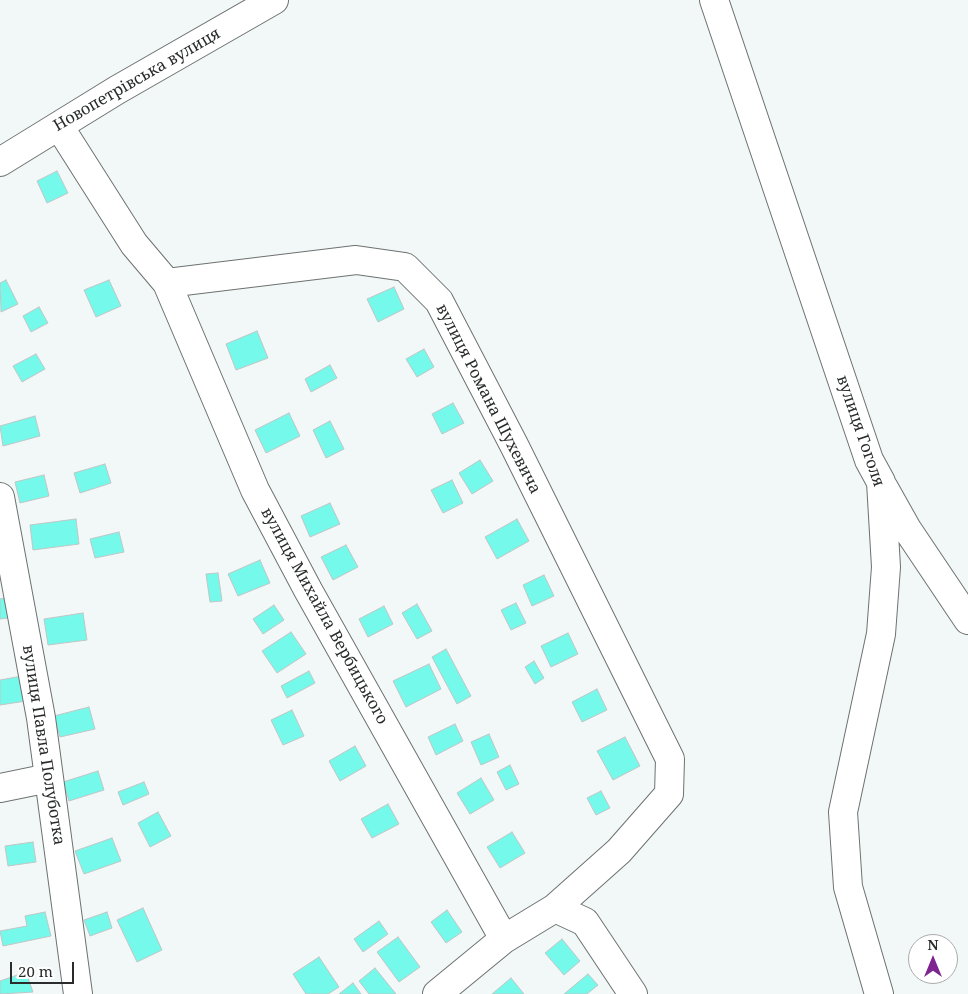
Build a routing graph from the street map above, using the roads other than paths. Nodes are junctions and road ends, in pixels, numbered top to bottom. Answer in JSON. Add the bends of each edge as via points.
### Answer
{"nodes":[{"id":1,"x":274,"y":0,"type":"edge"},
{"id":2,"x":714,"y":0,"type":"edge"},
{"id":3,"x":59,"y":126,"type":"junction"},
{"id":4,"x":0,"y":162,"type":"edge"},
{"id":5,"x":167,"y":283,"type":"junction"},
{"id":6,"x":881,"y":482,"type":"junction"},
{"id":7,"x":0,"y":497,"type":"edge"},
{"id":8,"x":968,"y":620,"type":"edge"},
{"id":9,"x":49,"y":778,"type":"junction"},
{"id":10,"x":0,"y":788,"type":"edge"},
{"id":11,"x":555,"y":908,"type":"junction"},
{"id":12,"x":504,"y":939,"type":"junction"},
{"id":13,"x":78,"y":994,"type":"edge"},
{"id":14,"x":437,"y":994,"type":"edge"},
{"id":15,"x":633,"y":994,"type":"edge"},
{"id":16,"x":879,"y":994,"type":"edge"}],
"edges":[{"from":1,"to":3,"type":"street","name":"Новопетрівська вулиця"},
{"from":2,"to":6,"type":"street","name":"вулиця Гоголя","via":[[869,460]]},
{"from":3,"to":4,"type":"street","name":"Новопетрівська вулиця"},
{"from":3,"to":5,"type":"street","via":[[134,244]]},
{"from":5,"to":11,"type":"street","name":"вулиця Романа Шухевича","via":[[356,260],[405,268],[439,301],[670,759],[670,794],[619,851]]},
{"from":5,"to":12,"type":"street","name":"вулиця Михайла Вербицького","via":[[255,490]]},
{"from":6,"to":8,"type":"street","via":[[906,529]]},
{"from":6,"to":16,"type":"street","name":"вулиця Гоголя","via":[[886,567],[881,634],[843,812],[848,887]]},
{"from":7,"to":9,"type":"street","name":"вулиця Павла Полуботка"},
{"from":9,"to":10,"type":"street"},
{"from":9,"to":13,"type":"street","name":"вулиця Павла Полуботка"},
{"from":11,"to":12,"type":"street"},
{"from":11,"to":15,"type":"street","via":[[585,922]]},
{"from":12,"to":14,"type":"street"}]}
